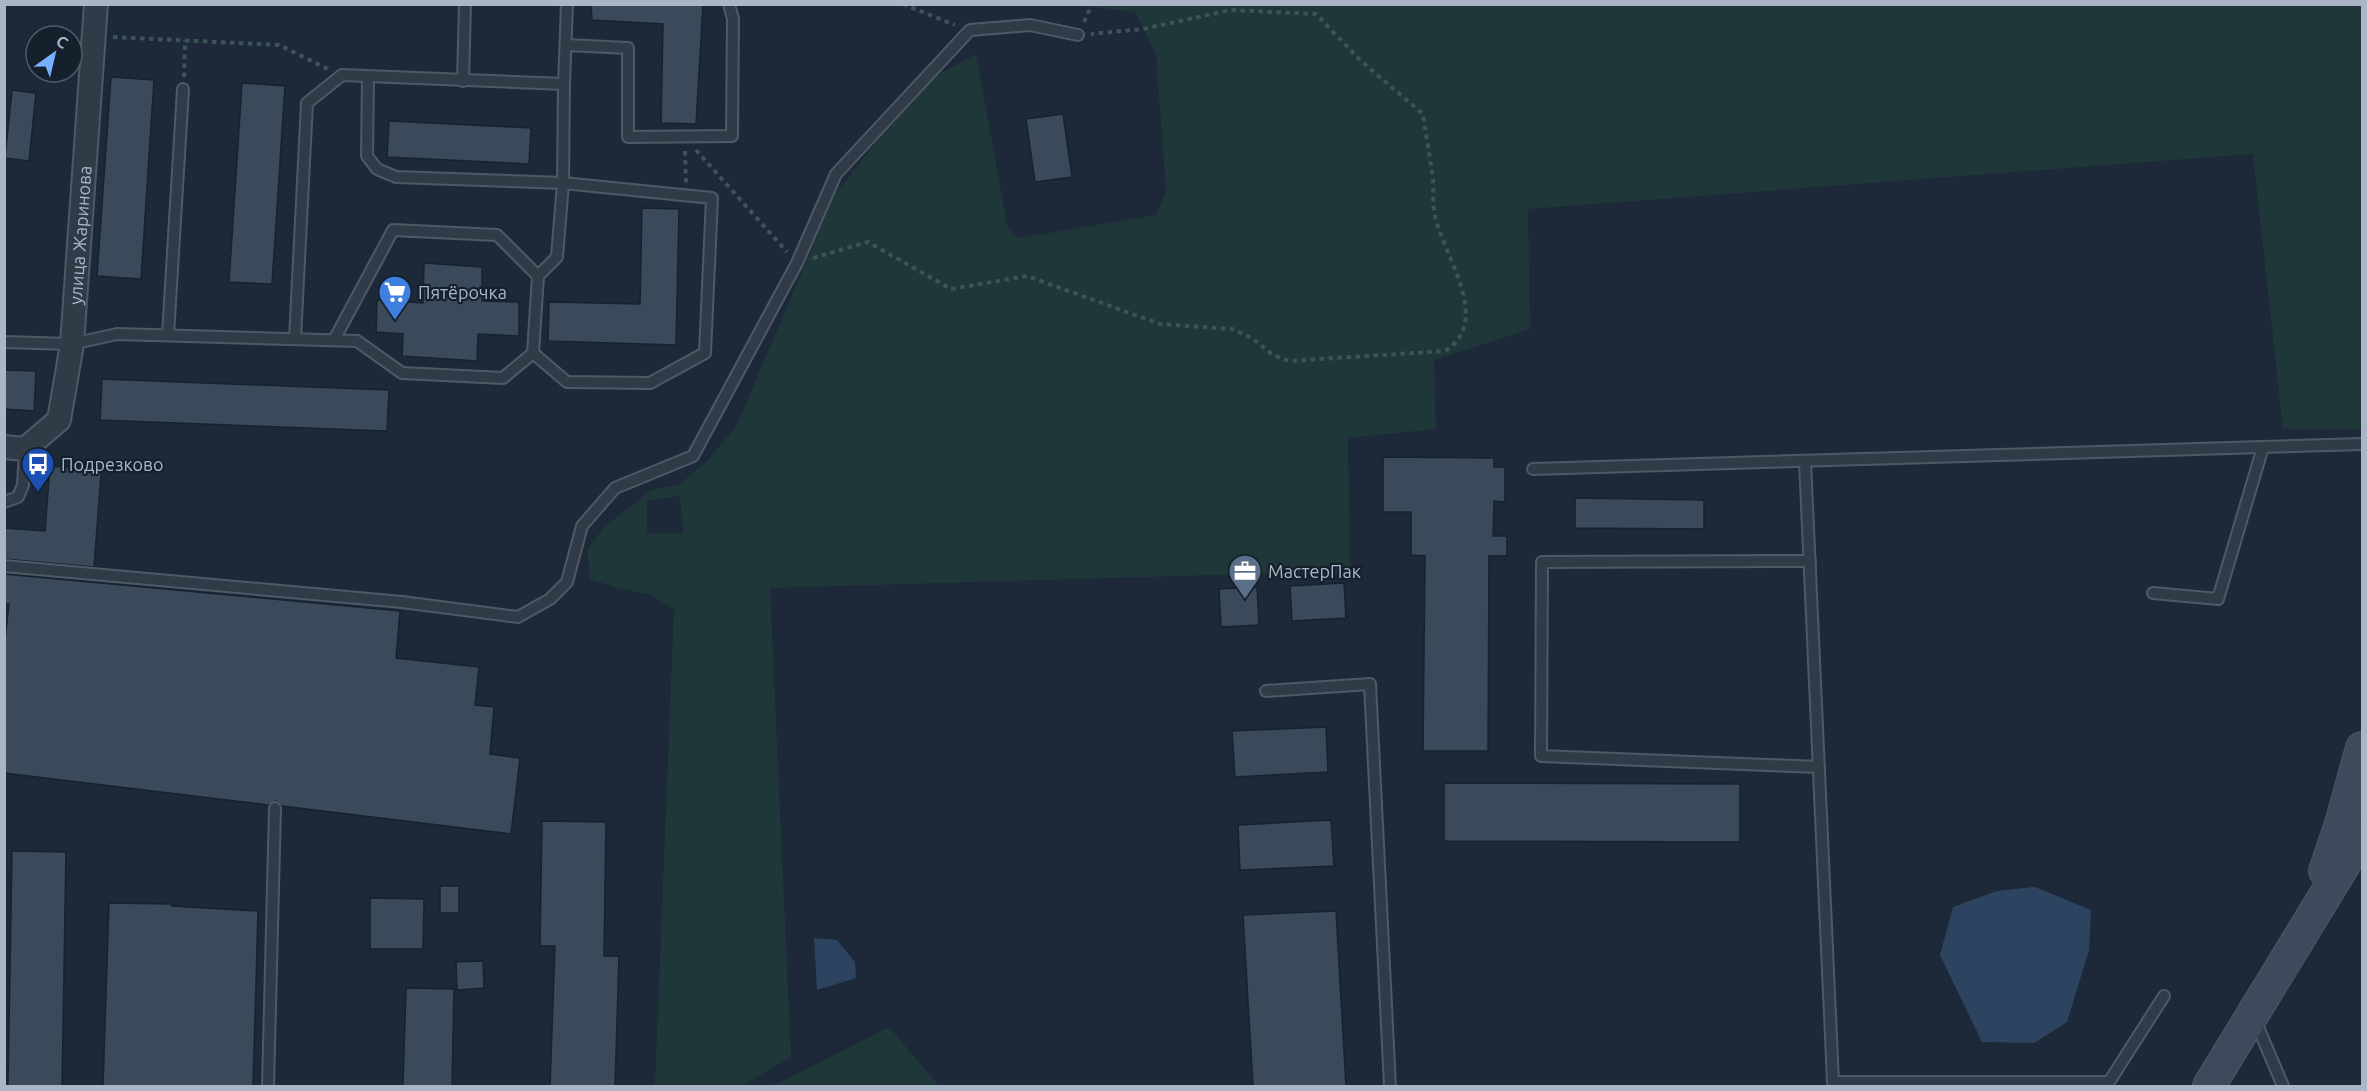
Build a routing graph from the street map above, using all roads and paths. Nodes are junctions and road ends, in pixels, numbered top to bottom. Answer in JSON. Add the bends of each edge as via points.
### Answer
{"nodes":[{"id":1,"x":96,"y":4,"type":"edge"},
{"id":2,"x":465,"y":4,"type":"edge"},
{"id":3,"x":567,"y":4,"type":"edge"},
{"id":4,"x":729,"y":4,"type":"edge"},
{"id":5,"x":903,"y":4,"type":"edge"},
{"id":6,"x":970,"y":30,"type":"junction"},
{"id":7,"x":1078,"y":35,"type":"joint"},
{"id":8,"x":93,"y":36,"type":"junction"},
{"id":9,"x":185,"y":40,"type":"junction"},
{"id":10,"x":566,"y":45,"type":"junction"},
{"id":11,"x":342,"y":75,"type":"junction"},
{"id":12,"x":368,"y":77,"type":"junction"},
{"id":13,"x":463,"y":81,"type":"junction"},
{"id":14,"x":564,"y":84,"type":"junction"},
{"id":15,"x":183,"y":89,"type":"joint"},
{"id":16,"x":684,"y":136,"type":"junction"},
{"id":17,"x":563,"y":183,"type":"junction"},
{"id":18,"x":686,"y":195,"type":"junction"},
{"id":19,"x":797,"y":263,"type":"junction"},
{"id":20,"x":538,"y":276,"type":"junction"},
{"id":21,"x":168,"y":335,"type":"junction"},
{"id":22,"x":295,"y":339,"type":"junction"},
{"id":23,"x":334,"y":340,"type":"junction"},
{"id":24,"x":4,"y":342,"type":"edge"},
{"id":25,"x":72,"y":344,"type":"junction"},
{"id":26,"x":533,"y":353,"type":"junction"},
{"id":27,"x":2362,"y":444,"type":"edge"},
{"id":28,"x":2263,"y":447,"type":"junction"},
{"id":29,"x":15,"y":448,"type":"edge"},
{"id":30,"x":1805,"y":461,"type":"junction"},
{"id":31,"x":1533,"y":469,"type":"dead end"},
{"id":32,"x":4,"y":502,"type":"edge"},
{"id":33,"x":1810,"y":561,"type":"junction"},
{"id":34,"x":4,"y":566,"type":"edge"},
{"id":35,"x":2153,"y":593,"type":"dead end"},
{"id":36,"x":1266,"y":691,"type":"dead end"},
{"id":37,"x":2362,"y":748,"type":"edge"},
{"id":38,"x":1819,"y":767,"type":"junction"},
{"id":39,"x":275,"y":808,"type":"dead end"},
{"id":40,"x":2362,"y":835,"type":"edge"},
{"id":41,"x":2277,"y":975,"type":"junction"},
{"id":42,"x":2164,"y":996,"type":"dead end"},
{"id":43,"x":2254,"y":1016,"type":"junction"},
{"id":44,"x":268,"y":1086,"type":"edge"},
{"id":45,"x":1390,"y":1086,"type":"edge"},
{"id":46,"x":2209,"y":1086,"type":"edge"},
{"id":47,"x":2283,"y":1086,"type":"edge"}],
"edges":[{"from":1,"to":8,"type":"street","name":"улица Жаринова"},
{"from":2,"to":13,"type":"lane"},
{"from":3,"to":10,"type":"lane"},
{"from":4,"to":16,"type":"lane","via":[[733,19],[732,136]]},
{"from":5,"to":6,"type":"path"},
{"from":6,"to":7,"type":"lane","via":[[1030,25]]},
{"from":6,"to":19,"type":"lane","via":[[836,174]]},
{"from":7,"to":19,"type":"path","via":[[1143,29],[1231,10],[1316,14],[1360,60],[1423,114],[1435,216],[1466,308],[1466,329],[1457,344],[1445,351],[1289,362],[1232,329],[1160,324],[1027,276],[951,289],[868,242]]},
{"from":8,"to":9,"type":"path"},
{"from":8,"to":25,"type":"street","name":"улица Жаринова"},
{"from":9,"to":11,"type":"path","via":[[279,45]]},
{"from":9,"to":15,"type":"path"},
{"from":10,"to":14,"type":"lane"},
{"from":10,"to":16,"type":"lane","via":[[628,48],[628,137]]},
{"from":11,"to":12,"type":"lane"},
{"from":11,"to":22,"type":"lane","via":[[307,103]]},
{"from":12,"to":13,"type":"lane"},
{"from":12,"to":17,"type":"lane","via":[[367,156],[377,169],[396,177]]},
{"from":13,"to":14,"type":"lane"},
{"from":14,"to":17,"type":"lane"},
{"from":15,"to":21,"type":"lane"},
{"from":16,"to":18,"type":"path"},
{"from":16,"to":19,"type":"path"},
{"from":17,"to":18,"type":"lane"},
{"from":17,"to":20,"type":"lane","via":[[557,257]]},
{"from":18,"to":26,"type":"lane","via":[[712,198],[705,352],[650,383],[567,382]]},
{"from":19,"to":34,"type":"lane","via":[[693,456],[615,488],[582,526],[567,582],[519,617],[402,602]]},
{"from":20,"to":23,"type":"lane","via":[[497,235],[393,230]]},
{"from":20,"to":26,"type":"lane"},
{"from":21,"to":22,"type":"lane"},
{"from":21,"to":25,"type":"lane","via":[[117,334]]},
{"from":22,"to":23,"type":"lane"},
{"from":23,"to":26,"type":"lane","via":[[357,342],[402,373],[503,378]]},
{"from":24,"to":25,"type":"lane"},
{"from":25,"to":29,"type":"street","name":"улица Жаринова","via":[[59,420]]},
{"from":27,"to":28,"type":"lane"},
{"from":28,"to":30,"type":"lane"},
{"from":28,"to":35,"type":"lane","via":[[2218,599]]},
{"from":29,"to":32,"type":"lane","via":[[23,485],[18,497]]},
{"from":30,"to":31,"type":"lane"},
{"from":30,"to":33,"type":"lane"},
{"from":33,"to":38,"type":"lane"},
{"from":33,"to":38,"type":"lane","via":[[1542,562],[1540,756]]},
{"from":36,"to":45,"type":"lane","via":[[1370,684]]},
{"from":37,"to":41,"type":"street","via":[[2318,888]]},
{"from":38,"to":42,"type":"lane","via":[[1833,1082],[2109,1082]]},
{"from":39,"to":44,"type":"lane"},
{"from":40,"to":41,"type":"street"},
{"from":41,"to":43,"type":"street"},
{"from":43,"to":46,"type":"street"},
{"from":43,"to":47,"type":"lane"}]}
